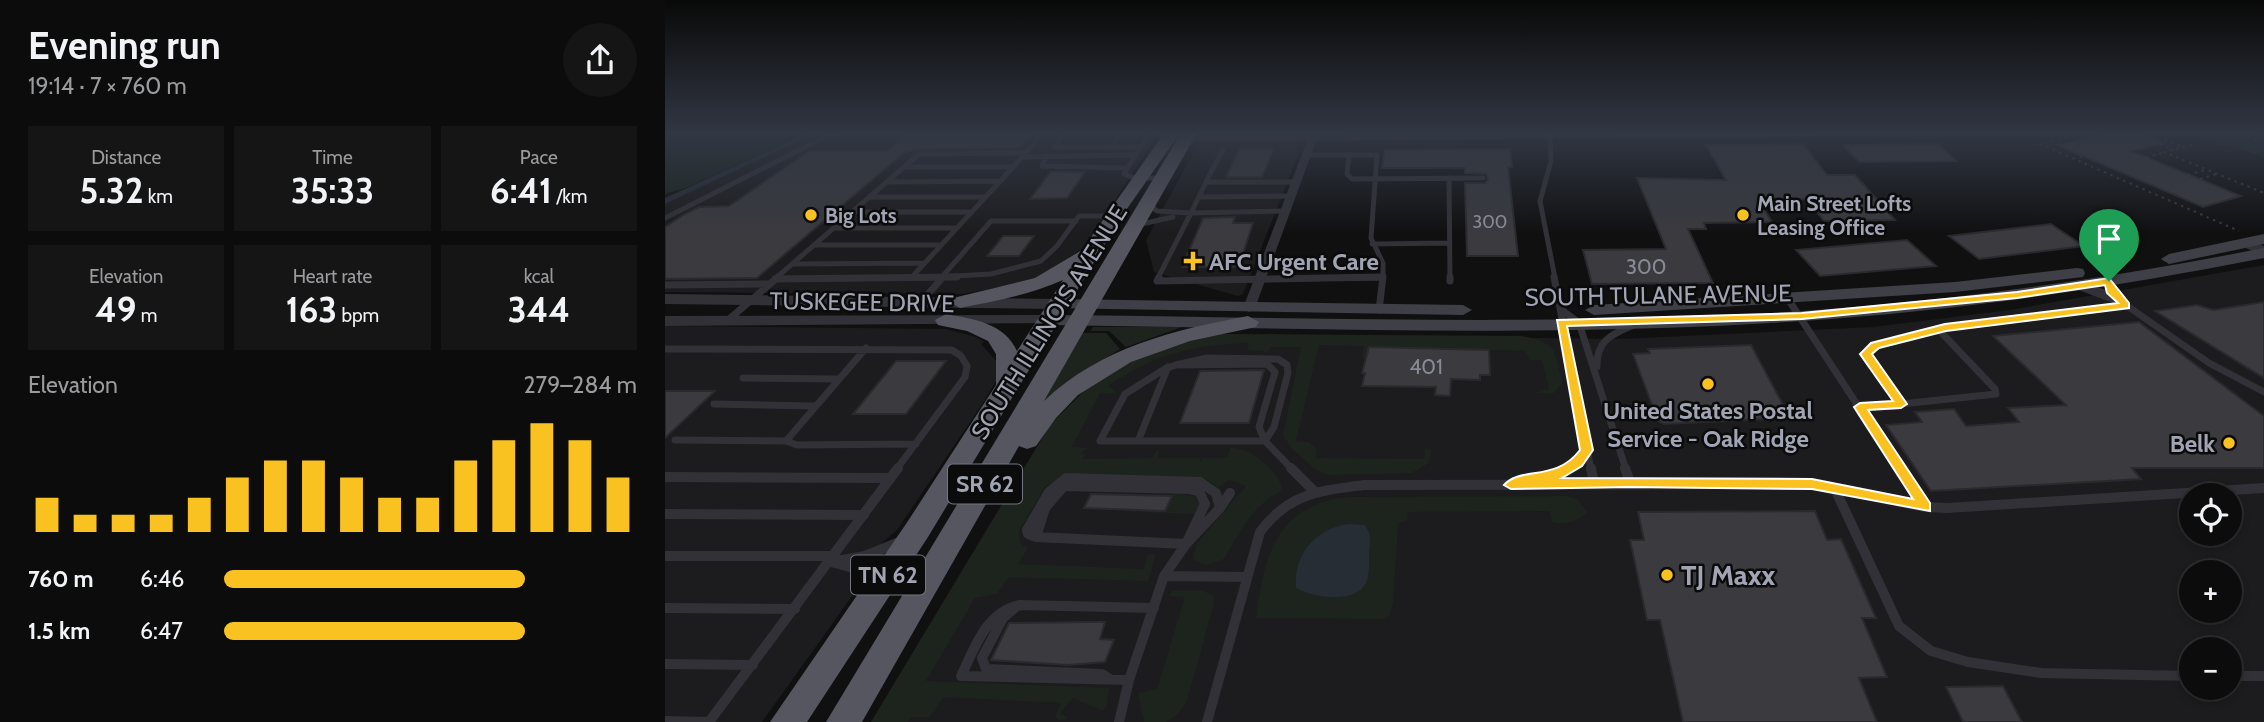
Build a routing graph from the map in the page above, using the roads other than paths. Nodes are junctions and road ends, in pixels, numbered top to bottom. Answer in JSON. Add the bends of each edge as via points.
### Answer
{"nodes":[{"id":1,"x":766,"y":167,"type":"edge"},
{"id":2,"x":904,"y":167,"type":"joint"},
{"id":3,"x":1013,"y":167,"type":"joint"},
{"id":4,"x":1051,"y":167,"type":"edge"},
{"id":5,"x":1134,"y":167,"type":"edge"},
{"id":6,"x":1142,"y":167,"type":"edge"},
{"id":7,"x":1167,"y":167,"type":"edge"},
{"id":8,"x":1214,"y":167,"type":"edge"},
{"id":9,"x":1302,"y":167,"type":"edge"},
{"id":10,"x":1348,"y":167,"type":"edge"},
{"id":11,"x":1377,"y":167,"type":"edge"},
{"id":12,"x":1550,"y":167,"type":"edge"},
{"id":13,"x":1134,"y":173,"type":"junction"},
{"id":14,"x":1163,"y":178,"type":"junction"},
{"id":15,"x":1449,"y":178,"type":"junction"},
{"id":16,"x":1483,"y":178,"type":"dead end"},
{"id":17,"x":1376,"y":179,"type":"junction"},
{"id":18,"x":1000,"y":181,"type":"junction"},
{"id":19,"x":887,"y":182,"type":"junction"},
{"id":20,"x":1206,"y":182,"type":"junction"},
{"id":21,"x":1296,"y":182,"type":"junction"},
{"id":22,"x":1291,"y":196,"type":"junction"},
{"id":23,"x":870,"y":197,"type":"junction"},
{"id":24,"x":985,"y":197,"type":"junction"},
{"id":25,"x":1199,"y":197,"type":"junction"},
{"id":26,"x":1147,"y":204,"type":"junction"},
{"id":27,"x":1285,"y":211,"type":"junction"},
{"id":28,"x":852,"y":212,"type":"junction"},
{"id":29,"x":972,"y":212,"type":"junction"},
{"id":30,"x":1190,"y":214,"type":"junction"},
{"id":31,"x":1114,"y":216,"type":"junction"},
{"id":32,"x":665,"y":218,"type":"edge"},
{"id":33,"x":1076,"y":220,"type":"junction"},
{"id":34,"x":1133,"y":227,"type":"junction"},
{"id":35,"x":834,"y":228,"type":"junction"},
{"id":36,"x":957,"y":228,"type":"junction"},
{"id":37,"x":1102,"y":235,"type":"junction"},
{"id":38,"x":1450,"y":243,"type":"junction"},
{"id":39,"x":1371,"y":244,"type":"junction"},
{"id":40,"x":814,"y":245,"type":"junction"},
{"id":41,"x":941,"y":245,"type":"junction"},
{"id":42,"x":2260,"y":245,"type":"edge"},
{"id":43,"x":924,"y":263,"type":"junction"},
{"id":44,"x":793,"y":264,"type":"junction"},
{"id":45,"x":944,"y":276,"type":"junction"},
{"id":46,"x":1383,"y":277,"type":"junction"},
{"id":47,"x":911,"y":278,"type":"junction"},
{"id":48,"x":1260,"y":279,"type":"junction"},
{"id":49,"x":1450,"y":281,"type":"dead end"},
{"id":50,"x":2109,"y":281,"type":"junction"},
{"id":51,"x":772,"y":282,"type":"junction"},
{"id":52,"x":665,"y":285,"type":"edge"},
{"id":53,"x":2082,"y":286,"type":"junction"},
{"id":54,"x":665,"y":299,"type":"edge"},
{"id":55,"x":1788,"y":299,"type":"junction"},
{"id":56,"x":751,"y":300,"type":"junction"},
{"id":57,"x":921,"y":302,"type":"junction"},
{"id":58,"x":2122,"y":303,"type":"junction"},
{"id":59,"x":1379,"y":310,"type":"junction"},
{"id":60,"x":953,"y":311,"type":"junction"},
{"id":61,"x":1068,"y":312,"type":"junction"},
{"id":62,"x":1249,"y":315,"type":"junction"},
{"id":63,"x":1802,"y":316,"type":"junction"},
{"id":64,"x":1568,"y":318,"type":"junction"},
{"id":65,"x":665,"y":321,"type":"edge"},
{"id":66,"x":726,"y":321,"type":"junction"},
{"id":67,"x":1643,"y":322,"type":"junction"},
{"id":68,"x":1938,"y":329,"type":"junction"},
{"id":69,"x":866,"y":348,"type":"junction"},
{"id":70,"x":665,"y":349,"type":"edge"},
{"id":71,"x":1168,"y":367,"type":"junction"},
{"id":72,"x":743,"y":378,"type":"dead end"},
{"id":73,"x":838,"y":379,"type":"junction"},
{"id":74,"x":1598,"y":382,"type":"junction"},
{"id":75,"x":1006,"y":389,"type":"junction"},
{"id":76,"x":2264,"y":392,"type":"edge"},
{"id":77,"x":714,"y":404,"type":"dead end"},
{"id":78,"x":1901,"y":404,"type":"junction"},
{"id":79,"x":815,"y":406,"type":"junction"},
{"id":80,"x":1860,"y":407,"type":"junction"},
{"id":81,"x":675,"y":440,"type":"dead end"},
{"id":82,"x":786,"y":441,"type":"junction"},
{"id":83,"x":1138,"y":441,"type":"junction"},
{"id":84,"x":1265,"y":441,"type":"junction"},
{"id":85,"x":916,"y":444,"type":"junction"},
{"id":86,"x":1587,"y":450,"type":"junction"},
{"id":87,"x":665,"y":477,"type":"edge"},
{"id":88,"x":891,"y":478,"type":"junction"},
{"id":89,"x":1630,"y":482,"type":"junction"},
{"id":90,"x":1594,"y":484,"type":"junction"},
{"id":91,"x":1511,"y":485,"type":"junction"},
{"id":92,"x":2264,"y":488,"type":"edge"},
{"id":93,"x":1835,"y":489,"type":"junction"},
{"id":94,"x":1315,"y":492,"type":"junction"},
{"id":95,"x":1230,"y":493,"type":"dead end"},
{"id":96,"x":1925,"y":507,"type":"junction"},
{"id":97,"x":1220,"y":508,"type":"junction"},
{"id":98,"x":665,"y":514,"type":"edge"},
{"id":99,"x":865,"y":515,"type":"junction"},
{"id":100,"x":918,"y":529,"type":"junction"},
{"id":101,"x":1036,"y":537,"type":"junction"},
{"id":102,"x":1186,"y":544,"type":"junction"},
{"id":103,"x":665,"y":556,"type":"edge"},
{"id":104,"x":832,"y":559,"type":"junction"},
{"id":105,"x":1164,"y":576,"type":"junction"},
{"id":106,"x":1246,"y":577,"type":"junction"},
{"id":107,"x":875,"y":595,"type":"junction"},
{"id":108,"x":1020,"y":605,"type":"junction"},
{"id":109,"x":665,"y":608,"type":"edge"},
{"id":110,"x":1154,"y":608,"type":"junction"},
{"id":111,"x":795,"y":609,"type":"junction"},
{"id":112,"x":881,"y":662,"type":"junction"},
{"id":113,"x":665,"y":664,"type":"edge"},
{"id":114,"x":753,"y":665,"type":"junction"},
{"id":115,"x":2179,"y":676,"type":"edge"},
{"id":116,"x":2242,"y":676,"type":"edge"},
{"id":117,"x":2264,"y":676,"type":"edge"},
{"id":118,"x":1112,"y":680,"type":"junction"},
{"id":119,"x":1129,"y":680,"type":"junction"},
{"id":120,"x":665,"y":721,"type":"edge"},
{"id":121,"x":709,"y":722,"type":"edge"},
{"id":122,"x":787,"y":722,"type":"edge"},
{"id":123,"x":843,"y":722,"type":"edge"},
{"id":124,"x":1119,"y":722,"type":"edge"},
{"id":125,"x":1207,"y":722,"type":"edge"}],
"edges":[{"from":1,"to":32,"type":"lane"},
{"from":2,"to":3,"type":"lane"},
{"from":2,"to":19,"type":"lane"},
{"from":3,"to":18,"type":"lane"},
{"from":4,"to":13,"type":"lane"},
{"from":5,"to":13,"type":"lane"},
{"from":6,"to":13,"type":"highway","name":"SOUTH ILLINOIS AVENUE","number":"TN 62"},
{"from":7,"to":14,"type":"highway","name":"SOUTH ILLINOIS AVENUE","number":"TN 62"},
{"from":8,"to":20,"type":"lane"},
{"from":9,"to":21,"type":"street"},
{"from":10,"to":17,"type":"lane","via":[[1348,177]]},
{"from":11,"to":17,"type":"lane"},
{"from":12,"to":64,"type":"lane","via":[[1540,201]]},
{"from":13,"to":14,"type":"lane"},
{"from":13,"to":31,"type":"highway","name":"SOUTH ILLINOIS AVENUE","number":"TN 62"},
{"from":14,"to":26,"type":"highway","name":"SOUTH ILLINOIS AVENUE","number":"TN 62"},
{"from":15,"to":16,"type":"lane"},
{"from":15,"to":17,"type":"lane"},
{"from":15,"to":38,"type":"lane"},
{"from":17,"to":39,"type":"lane"},
{"from":18,"to":19,"type":"lane"},
{"from":18,"to":24,"type":"lane"},
{"from":19,"to":23,"type":"lane"},
{"from":20,"to":21,"type":"lane"},
{"from":20,"to":25,"type":"lane"},
{"from":21,"to":22,"type":"street"},
{"from":22,"to":25,"type":"lane"},
{"from":22,"to":27,"type":"street"},
{"from":23,"to":24,"type":"lane"},
{"from":23,"to":28,"type":"lane"},
{"from":24,"to":29,"type":"lane"},
{"from":25,"to":30,"type":"lane"},
{"from":26,"to":30,"type":"lane","via":[[1157,211]]},
{"from":26,"to":34,"type":"highway","name":"SOUTH ILLINOIS AVENUE","number":"TN 62"},
{"from":27,"to":30,"type":"lane"},
{"from":27,"to":48,"type":"street"},
{"from":28,"to":29,"type":"lane"},
{"from":28,"to":35,"type":"lane"},
{"from":29,"to":36,"type":"lane"},
{"from":30,"to":34,"type":"lane"},
{"from":30,"to":48,"type":"lane","via":[[1157,281]]},
{"from":31,"to":33,"type":"lane","via":[[1079,216]]},
{"from":31,"to":37,"type":"highway","name":"SOUTH ILLINOIS AVENUE","number":"TN 62"},
{"from":33,"to":45,"type":"lane","via":[[1051,252],[1028,267]]},
{"from":33,"to":45,"type":"lane","via":[[991,221]]},
{"from":34,"to":61,"type":"highway","name":"SOUTH ILLINOIS AVENUE","number":"TN 62"},
{"from":35,"to":36,"type":"lane"},
{"from":35,"to":40,"type":"lane"},
{"from":36,"to":41,"type":"lane"},
{"from":37,"to":60,"type":"highway","via":[[1074,265],[1039,283]]},
{"from":37,"to":61,"type":"highway","name":"SOUTH ILLINOIS AVENUE","number":"TN 62"},
{"from":38,"to":39,"type":"lane"},
{"from":38,"to":49,"type":"lane"},
{"from":39,"to":46,"type":"lane","via":[[1383,263]]},
{"from":40,"to":41,"type":"lane"},
{"from":40,"to":44,"type":"lane"},
{"from":41,"to":43,"type":"lane"},
{"from":42,"to":50,"type":"main road","name":"SOUTH TULANE AVENUE"},
{"from":42,"to":55,"type":"main road","name":"SOUTH TULANE AVENUE","via":[[2015,281]]},
{"from":43,"to":44,"type":"lane"},
{"from":43,"to":47,"type":"lane"},
{"from":44,"to":51,"type":"lane"},
{"from":45,"to":47,"type":"lane"},
{"from":45,"to":57,"type":"lane"},
{"from":46,"to":48,"type":"lane"},
{"from":46,"to":59,"type":"lane"},
{"from":47,"to":51,"type":"lane"},
{"from":48,"to":62,"type":"street"},
{"from":50,"to":53,"type":"main road","name":"SOUTH TULANE AVENUE"},
{"from":50,"to":58,"type":"street","via":[[2108,287]]},
{"from":51,"to":52,"type":"lane"},
{"from":51,"to":56,"type":"lane"},
{"from":53,"to":58,"type":"street"},
{"from":53,"to":63,"type":"main road","name":"SOUTH TULANE AVENUE"},
{"from":54,"to":56,"type":"street","name":"TUSKEGEE DRIVE"},
{"from":55,"to":63,"type":"lane"},
{"from":55,"to":64,"type":"main road","name":"SOUTH TULANE AVENUE"},
{"from":56,"to":57,"type":"street","name":"TUSKEGEE DRIVE"},
{"from":56,"to":66,"type":"lane"},
{"from":57,"to":60,"type":"street","name":"TUSKEGEE DRIVE"},
{"from":58,"to":68,"type":"lane"},
{"from":58,"to":76,"type":"lane","via":[[2209,363]]},
{"from":59,"to":62,"type":"main road","name":"SOUTH TULANE AVENUE"},
{"from":59,"to":64,"type":"main road","name":"SOUTH TULANE AVENUE"},
{"from":60,"to":61,"type":"street","name":"TUSKEGEE DRIVE"},
{"from":60,"to":66,"type":"street","name":"TUSKEGEE DRIVE"},
{"from":60,"to":75,"type":"highway","via":[[1005,345],[1010,365]]},
{"from":61,"to":62,"type":"main road","name":"SOUTH TULANE AVENUE"},
{"from":61,"to":75,"type":"highway","name":"SOUTH ILLINOIS AVENUE","number":"TN 62"},
{"from":61,"to":112,"type":"highway","name":"SOUTH ILLINOIS AVENUE","number":"SR 62"},
{"from":62,"to":64,"type":"main road","name":"SOUTH TULANE AVENUE"},
{"from":62,"to":112,"type":"highway","via":[[1127,353],[1086,379],[1041,417],[940,584]]},
{"from":63,"to":67,"type":"main road","name":"SOUTH TULANE AVENUE"},
{"from":63,"to":80,"type":"lane"},
{"from":64,"to":67,"type":"main road","name":"SOUTH TULANE AVENUE"},
{"from":64,"to":74,"type":"lane"},
{"from":64,"to":86,"type":"lane"},
{"from":65,"to":66,"type":"street","name":"TUSKEGEE DRIVE"},
{"from":67,"to":74,"type":"lane","via":[[1600,343],[1595,351]]},
{"from":68,"to":78,"type":"lane","via":[[1875,346],[1866,354]]},
{"from":68,"to":78,"type":"lane","via":[[1996,394]]},
{"from":69,"to":70,"type":"lane"},
{"from":69,"to":73,"type":"lane"},
{"from":69,"to":85,"type":"lane","via":[[952,350],[967,366],[965,377]]},
{"from":71,"to":83,"type":"lane"},
{"from":71,"to":83,"type":"lane","via":[[1125,394],[1100,441]]},
{"from":71,"to":84,"type":"lane","via":[[1272,366],[1275,372],[1259,427]]},
{"from":71,"to":84,"type":"lane","via":[[1233,357],[1283,361],[1288,373],[1274,427]]},
{"from":72,"to":73,"type":"lane"},
{"from":73,"to":79,"type":"lane"},
{"from":74,"to":89,"type":"lane"},
{"from":75,"to":100,"type":"highway","name":"SOUTH ILLINOIS AVENUE","number":"TN 62"},
{"from":77,"to":79,"type":"lane"},
{"from":78,"to":80,"type":"lane"},
{"from":79,"to":82,"type":"lane"},
{"from":80,"to":96,"type":"lane"},
{"from":81,"to":82,"type":"lane"},
{"from":82,"to":85,"type":"lane","via":[[797,446]]},
{"from":83,"to":84,"type":"lane"},
{"from":84,"to":94,"type":"lane"},
{"from":85,"to":88,"type":"lane"},
{"from":86,"to":90,"type":"lane"},
{"from":86,"to":91,"type":"lane","via":[[1560,474]]},
{"from":87,"to":88,"type":"lane"},
{"from":88,"to":99,"type":"lane"},
{"from":89,"to":90,"type":"lane"},
{"from":89,"to":93,"type":"lane","via":[[1812,484]]},
{"from":90,"to":91,"type":"lane"},
{"from":91,"to":94,"type":"lane","via":[[1364,485]]},
{"from":92,"to":96,"type":"lane"},
{"from":93,"to":96,"type":"lane"},
{"from":93,"to":115,"type":"lane","via":[[1899,626],[1931,651],[1968,662],[2041,673]]},
{"from":94,"to":106,"type":"lane","via":[[1274,513],[1260,532]]},
{"from":95,"to":97,"type":"lane"},
{"from":97,"to":101,"type":"lane","via":[[1216,493],[1200,482],[1073,477],[1059,481],[1049,492],[1027,530]]},
{"from":97,"to":102,"type":"lane"},
{"from":98,"to":99,"type":"lane"},
{"from":99,"to":104,"type":"lane"},
{"from":100,"to":104,"type":"lane","via":[[886,550]]},
{"from":100,"to":107,"type":"highway","name":"SOUTH ILLINOIS AVENUE","number":"TN 62"},
{"from":101,"to":102,"type":"lane"},
{"from":101,"to":102,"type":"lane","via":[[1037,523],[1053,495],[1064,486],[1189,489],[1199,491],[1205,504],[1186,532]]},
{"from":102,"to":105,"type":"lane"},
{"from":103,"to":104,"type":"lane"},
{"from":104,"to":107,"type":"lane","via":[[861,569]]},
{"from":104,"to":111,"type":"lane"},
{"from":105,"to":106,"type":"lane"},
{"from":105,"to":110,"type":"lane"},
{"from":106,"to":125,"type":"lane"},
{"from":107,"to":122,"type":"highway","name":"SOUTH ILLINOIS AVENUE","number":"TN 62"},
{"from":108,"to":110,"type":"lane"},
{"from":108,"to":118,"type":"lane","via":[[1011,609],[997,628],[982,658],[986,669],[1102,674]]},
{"from":108,"to":118,"type":"lane","via":[[1003,607],[994,616],[961,676]]},
{"from":109,"to":111,"type":"lane"},
{"from":110,"to":119,"type":"lane"},
{"from":111,"to":114,"type":"lane"},
{"from":112,"to":123,"type":"highway","name":"SOUTH ILLINOIS AVENUE","number":"SR 62"},
{"from":113,"to":114,"type":"lane"},
{"from":114,"to":121,"type":"lane"},
{"from":116,"to":117,"type":"lane"},
{"from":118,"to":119,"type":"lane"},
{"from":119,"to":124,"type":"lane"},
{"from":120,"to":121,"type":"lane"}]}
